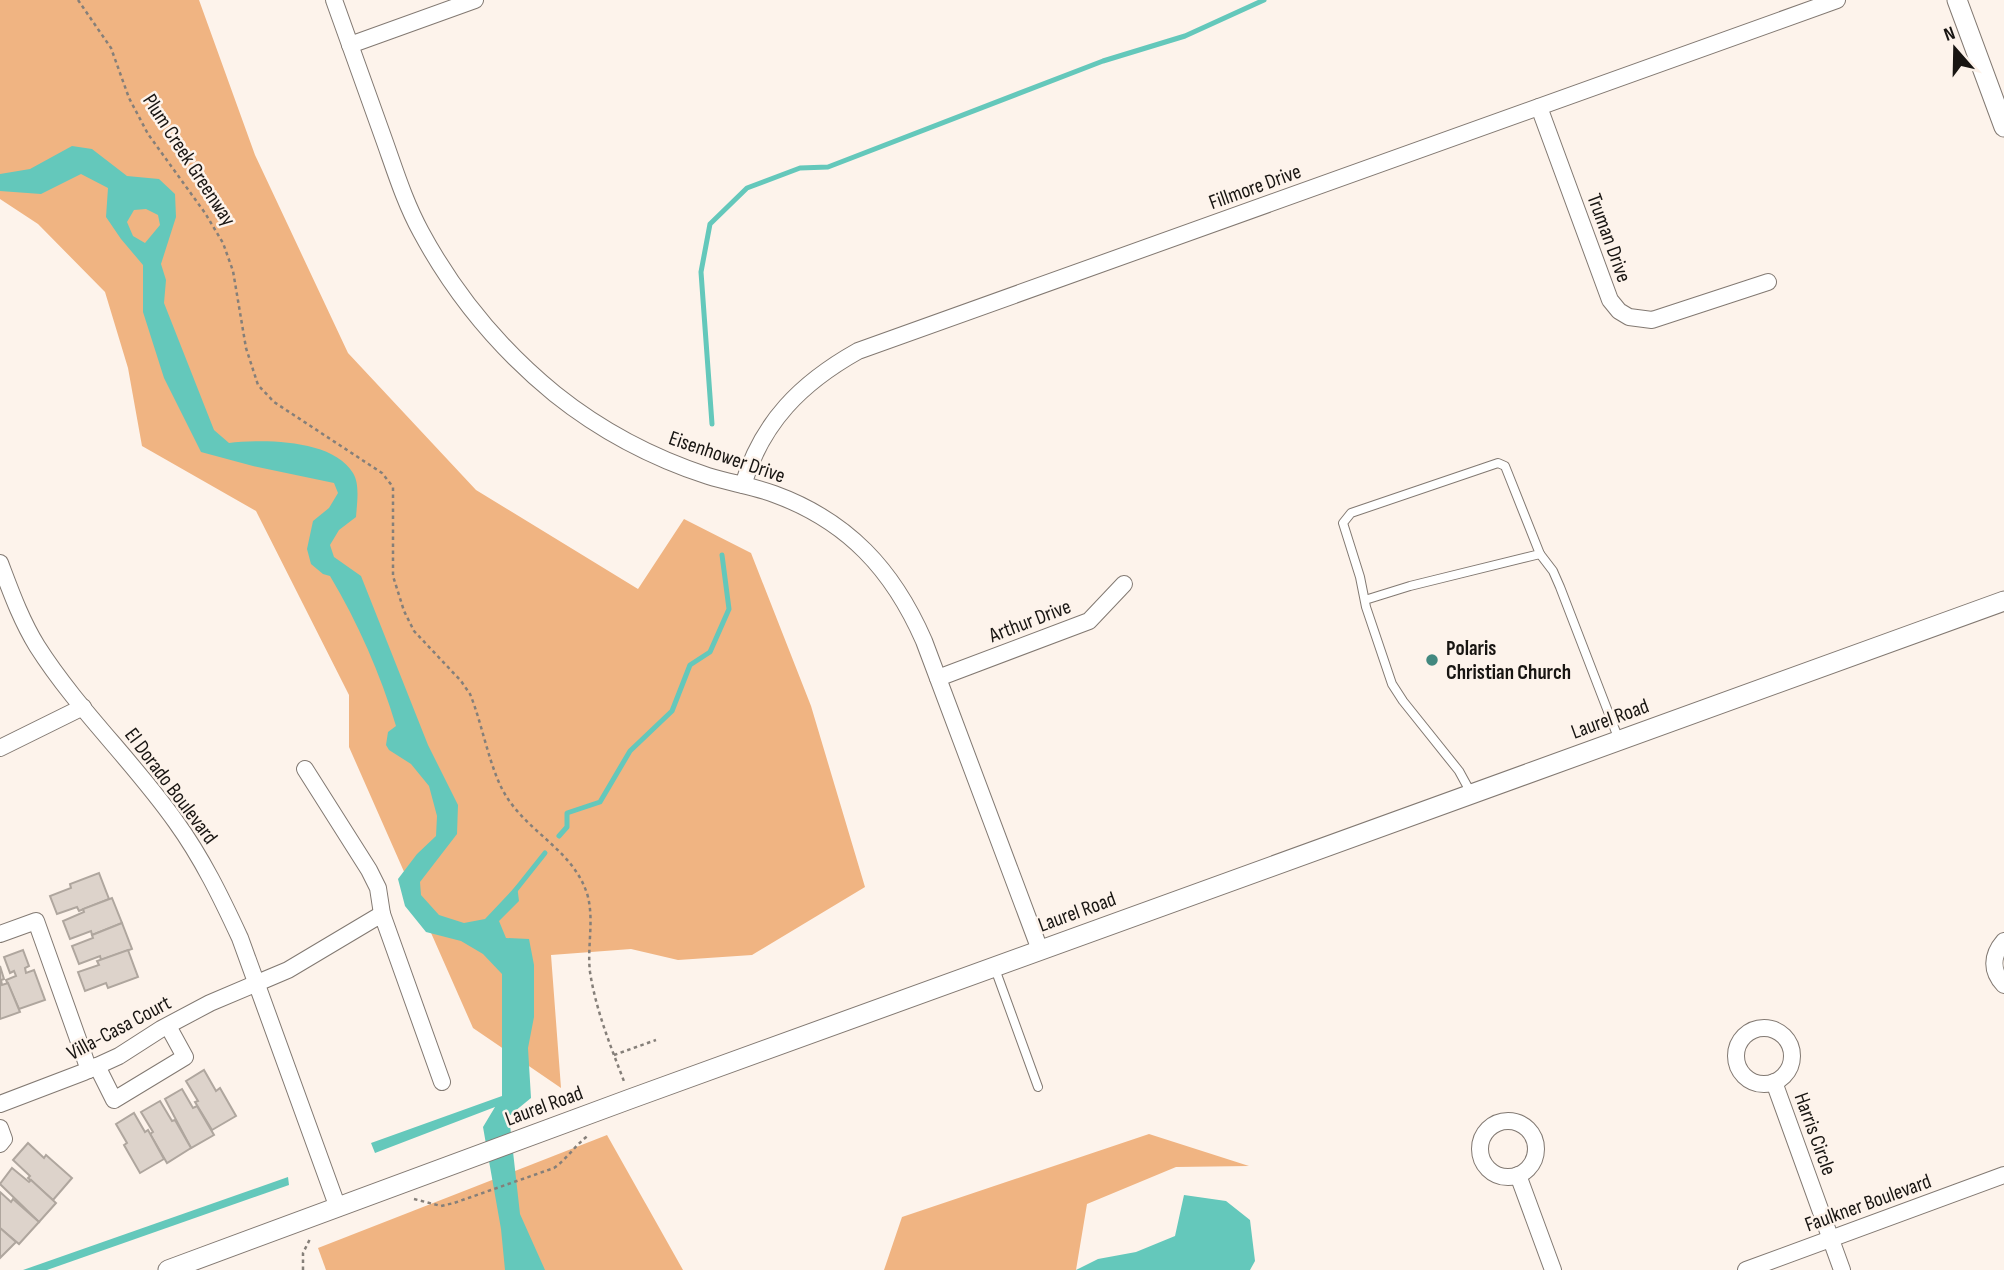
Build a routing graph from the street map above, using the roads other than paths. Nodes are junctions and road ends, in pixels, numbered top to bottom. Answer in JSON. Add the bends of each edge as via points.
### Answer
{"nodes":[{"id":1,"x":334,"y":0,"type":"edge"},
{"id":2,"x":475,"y":0,"type":"edge"},
{"id":3,"x":1837,"y":0,"type":"edge"},
{"id":4,"x":1957,"y":0,"type":"edge"},
{"id":5,"x":350,"y":45,"type":"junction"},
{"id":6,"x":1539,"y":107,"type":"junction"},
{"id":7,"x":2004,"y":128,"type":"edge"},
{"id":8,"x":1768,"y":282,"type":"dead end"},
{"id":9,"x":743,"y":485,"type":"junction"},
{"id":10,"x":1540,"y":554,"type":"junction"},
{"id":11,"x":0,"y":563,"type":"edge"},
{"id":12,"x":1124,"y":584,"type":"dead end"},
{"id":13,"x":1365,"y":600,"type":"junction"},
{"id":14,"x":2004,"y":601,"type":"edge"},
{"id":15,"x":938,"y":678,"type":"junction"},
{"id":16,"x":83,"y":707,"type":"junction"},
{"id":17,"x":1619,"y":740,"type":"junction"},
{"id":18,"x":0,"y":748,"type":"edge"},
{"id":19,"x":305,"y":769,"type":"dead end"},
{"id":20,"x":1471,"y":793,"type":"junction"},
{"id":21,"x":382,"y":914,"type":"junction"},
{"id":22,"x":0,"y":934,"type":"edge"},
{"id":23,"x":2004,"y":941,"type":"edge"},
{"id":24,"x":1040,"y":950,"type":"junction"},
{"id":25,"x":995,"y":966,"type":"junction"},
{"id":26,"x":256,"y":984,"type":"junction"},
{"id":27,"x":2004,"y":985,"type":"edge"},
{"id":28,"x":168,"y":1026,"type":"junction"},
{"id":29,"x":93,"y":1068,"type":"junction"},
{"id":30,"x":442,"y":1082,"type":"dead end"},
{"id":31,"x":1774,"y":1082,"type":"dead end"},
{"id":32,"x":1038,"y":1087,"type":"dead end"},
{"id":33,"x":0,"y":1104,"type":"edge"},
{"id":34,"x":0,"y":1128,"type":"edge"},
{"id":35,"x":0,"y":1144,"type":"edge"},
{"id":36,"x":1518,"y":1175,"type":"dead end"},
{"id":37,"x":2004,"y":1175,"type":"edge"},
{"id":38,"x":338,"y":1208,"type":"junction"},
{"id":39,"x":1830,"y":1239,"type":"junction"},
{"id":40,"x":168,"y":1270,"type":"edge"},
{"id":41,"x":1553,"y":1270,"type":"edge"},
{"id":42,"x":1746,"y":1270,"type":"edge"},
{"id":43,"x":1842,"y":1270,"type":"edge"}],
"edges":[{"from":1,"to":5,"type":"street","name":"Eisenhower Drive"},
{"from":2,"to":5,"type":"street"},
{"from":3,"to":6,"type":"street","name":"Fillmore Drive"},
{"from":4,"to":7,"type":"street"},
{"from":5,"to":9,"type":"street","name":"Eisenhower Drive","via":[[420,230],[466,303],[494,337],[557,396],[629,443]]},
{"from":6,"to":8,"type":"street","name":"Truman Drive","via":[[1610,300],[1619,311],[1652,320]]},
{"from":6,"to":9,"type":"street","name":"Fillmore Drive","via":[[858,351],[832,366],[773,421]]},
{"from":9,"to":15,"type":"street","name":"Eisenhower Drive","via":[[799,504],[863,548],[912,613]]},
{"from":10,"to":13,"type":"lane"},
{"from":10,"to":13,"type":"lane","via":[[1505,466],[1498,463],[1346,517],[1343,523]]},
{"from":10,"to":17,"type":"lane","via":[[1560,587]]},
{"from":11,"to":16,"type":"street","name":"El Dorado Boulevard","via":[[36,644]]},
{"from":12,"to":15,"type":"street","name":"Arthur Drive","via":[[1088,621]]},
{"from":13,"to":20,"type":"lane","via":[[1392,684]]},
{"from":14,"to":17,"type":"street","name":"Laurel Road"},
{"from":15,"to":24,"type":"street","name":"Eisenhower Drive"},
{"from":16,"to":18,"type":"street"},
{"from":16,"to":26,"type":"street","name":"El Dorado Boulevard","via":[[199,856]]},
{"from":17,"to":20,"type":"street","name":"Laurel Road"},
{"from":19,"to":21,"type":"street","via":[[378,888]]},
{"from":20,"to":24,"type":"street","name":"Laurel Road"},
{"from":21,"to":26,"type":"street","name":"Villa-Casa Court"},
{"from":21,"to":30,"type":"street"},
{"from":22,"to":29,"type":"street","via":[[36,921]]},
{"from":23,"to":27,"type":"street","via":[[1994,959],[1994,969]]},
{"from":24,"to":25,"type":"street","name":"Laurel Road"},
{"from":25,"to":32,"type":"lane"},
{"from":25,"to":38,"type":"street","name":"Laurel Road"},
{"from":26,"to":28,"type":"street","name":"Villa-Casa Court"},
{"from":26,"to":38,"type":"street","name":"El Dorado Boulevard"},
{"from":28,"to":29,"type":"street","name":"Villa-Casa Court"},
{"from":28,"to":29,"type":"street","via":[[184,1057],[114,1100]]},
{"from":29,"to":33,"type":"street","name":"Villa-Casa Court"},
{"from":31,"to":39,"type":"street","name":"Harris Circle"},
{"from":34,"to":35,"type":"street","via":[[4,1139]]},
{"from":36,"to":41,"type":"street"},
{"from":37,"to":39,"type":"street","name":"Faulkner Boulevard"},
{"from":38,"to":40,"type":"street","name":"Laurel Road"},
{"from":39,"to":42,"type":"street","name":"Faulkner Boulevard"},
{"from":39,"to":43,"type":"street","name":"Harris Circle"}]}
